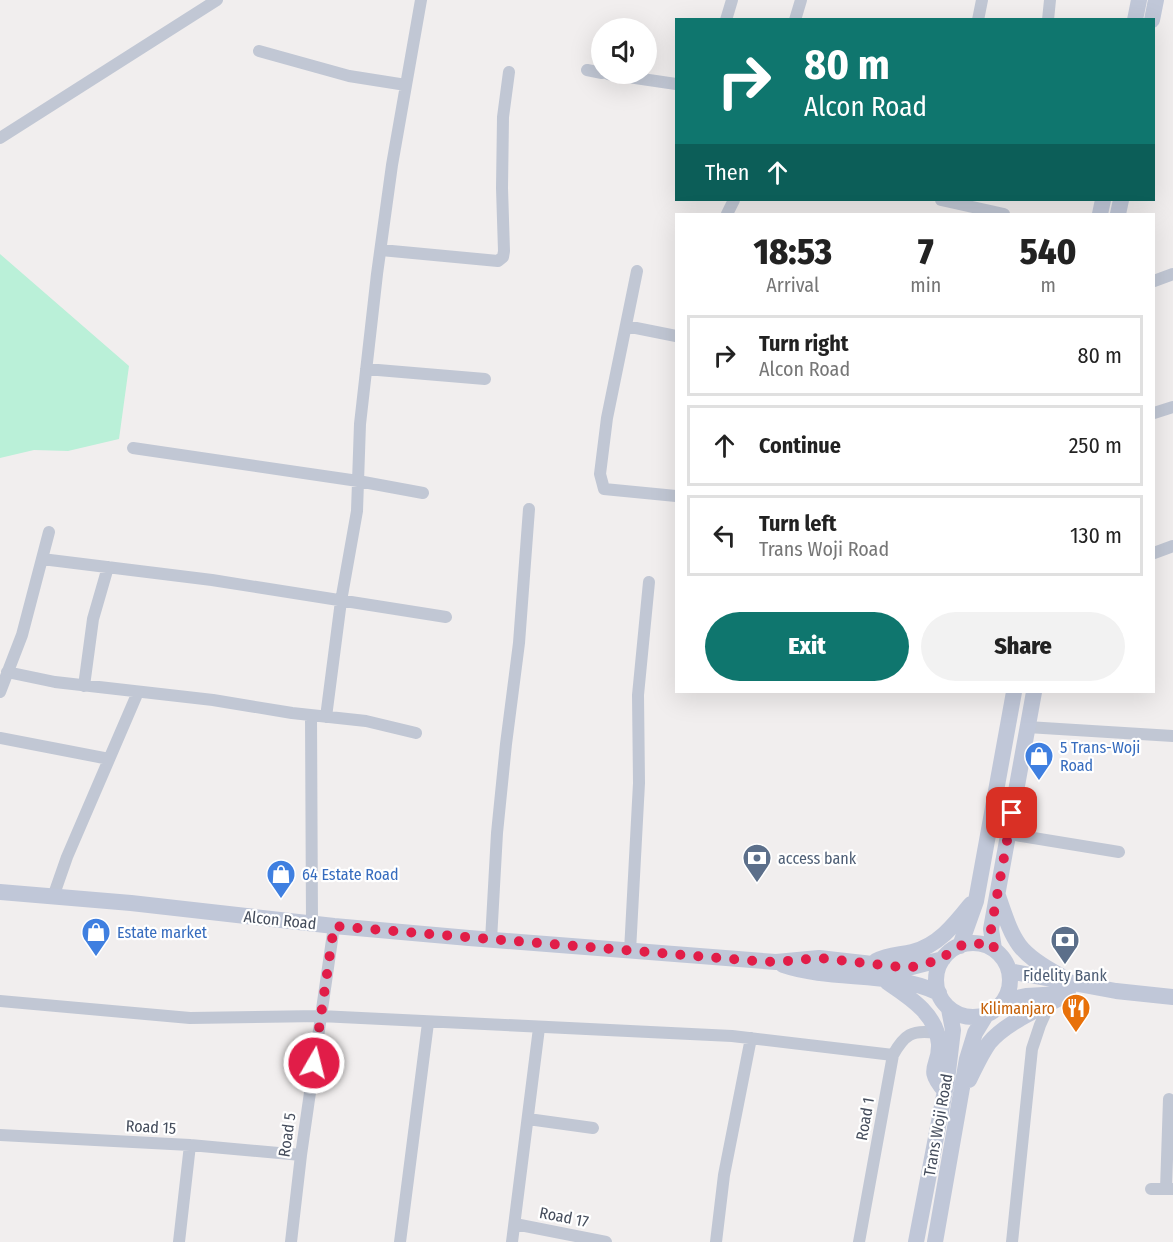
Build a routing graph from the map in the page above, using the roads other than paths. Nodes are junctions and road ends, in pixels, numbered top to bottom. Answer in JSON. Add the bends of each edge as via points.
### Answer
{"nodes":[{"id":1,"x":217,"y":0,"type":"edge"},
{"id":2,"x":421,"y":0,"type":"edge"},
{"id":3,"x":732,"y":0,"type":"edge"},
{"id":4,"x":801,"y":0,"type":"edge"},
{"id":5,"x":982,"y":0,"type":"edge"},
{"id":6,"x":1050,"y":0,"type":"edge"},
{"id":7,"x":1139,"y":0,"type":"edge"},
{"id":8,"x":1156,"y":0,"type":"edge"},
{"id":9,"x":727,"y":18,"type":"edge"},
{"id":10,"x":796,"y":18,"type":"edge"},
{"id":11,"x":978,"y":18,"type":"edge"},
{"id":12,"x":1048,"y":18,"type":"edge"},
{"id":13,"x":1135,"y":18,"type":"edge"},
{"id":14,"x":1152,"y":18,"type":"edge"},
{"id":15,"x":259,"y":51,"type":"dead end"},
{"id":16,"x":586,"y":70,"type":"dead end"},
{"id":17,"x":591,"y":71,"type":"edge"},
{"id":18,"x":509,"y":72,"type":"dead end"},
{"id":19,"x":657,"y":81,"type":"edge"},
{"id":20,"x":675,"y":84,"type":"edge"},
{"id":21,"x":406,"y":85,"type":"junction"},
{"id":22,"x":0,"y":138,"type":"edge"},
{"id":23,"x":946,"y":201,"type":"edge"},
{"id":24,"x":1000,"y":213,"type":"edge"},
{"id":25,"x":381,"y":250,"type":"junction"},
{"id":26,"x":637,"y":271,"type":"dead end"},
{"id":27,"x":1173,"y":274,"type":"edge"},
{"id":28,"x":1155,"y":281,"type":"edge"},
{"id":29,"x":626,"y":326,"type":"junction"},
{"id":30,"x":675,"y":336,"type":"edge"},
{"id":31,"x":366,"y":369,"type":"junction"},
{"id":32,"x":485,"y":379,"type":"dead end"},
{"id":33,"x":1173,"y":407,"type":"edge"},
{"id":34,"x":1155,"y":413,"type":"edge"},
{"id":35,"x":133,"y":448,"type":"dead end"},
{"id":36,"x":358,"y":481,"type":"junction"},
{"id":37,"x":423,"y":493,"type":"dead end"},
{"id":38,"x":675,"y":496,"type":"edge"},
{"id":39,"x":529,"y":509,"type":"dead end"},
{"id":40,"x":49,"y":532,"type":"dead end"},
{"id":41,"x":1173,"y":546,"type":"edge"},
{"id":42,"x":1155,"y":554,"type":"edge"},
{"id":43,"x":42,"y":559,"type":"junction"},
{"id":44,"x":108,"y":567,"type":"junction"},
{"id":45,"x":649,"y":582,"type":"dead end"},
{"id":46,"x":341,"y":601,"type":"junction"},
{"id":47,"x":446,"y":617,"type":"dead end"},
{"id":48,"x":7,"y":672,"type":"junction"},
{"id":49,"x":84,"y":686,"type":"junction"},
{"id":50,"x":0,"y":692,"type":"edge"},
{"id":51,"x":138,"y":692,"type":"junction"},
{"id":52,"x":1014,"y":693,"type":"edge"},
{"id":53,"x":1034,"y":693,"type":"edge"},
{"id":54,"x":311,"y":716,"type":"junction"},
{"id":55,"x":326,"y":717,"type":"junction"},
{"id":56,"x":1027,"y":727,"type":"junction"},
{"id":57,"x":416,"y":733,"type":"dead end"},
{"id":58,"x":1173,"y":736,"type":"edge"},
{"id":59,"x":0,"y":738,"type":"edge"},
{"id":60,"x":109,"y":759,"type":"junction"},
{"id":61,"x":1009,"y":834,"type":"junction"},
{"id":62,"x":1119,"y":852,"type":"dead end"},
{"id":63,"x":0,"y":892,"type":"edge"},
{"id":64,"x":997,"y":895,"type":"junction"},
{"id":65,"x":53,"y":897,"type":"junction"},
{"id":66,"x":977,"y":897,"type":"junction"},
{"id":67,"x":312,"y":923,"type":"junction"},
{"id":68,"x":334,"y":926,"type":"junction"},
{"id":69,"x":491,"y":940,"type":"junction"},
{"id":70,"x":960,"y":946,"type":"junction"},
{"id":71,"x":994,"y":949,"type":"junction"},
{"id":72,"x":630,"y":951,"type":"junction"},
{"id":73,"x":943,"y":959,"type":"junction"},
{"id":74,"x":776,"y":962,"type":"junction"},
{"id":75,"x":872,"y":963,"type":"junction"},
{"id":76,"x":1009,"y":971,"type":"junction"},
{"id":77,"x":883,"y":980,"type":"junction"},
{"id":78,"x":1072,"y":989,"type":"junction"},
{"id":79,"x":939,"y":993,"type":"junction"},
{"id":80,"x":1173,"y":998,"type":"edge"},
{"id":81,"x":0,"y":1001,"type":"edge"},
{"id":82,"x":1004,"y":1001,"type":"junction"},
{"id":83,"x":1050,"y":1003,"type":"junction"},
{"id":84,"x":950,"y":1008,"type":"junction"},
{"id":85,"x":986,"y":1015,"type":"junction"},
{"id":86,"x":320,"y":1017,"type":"junction"},
{"id":87,"x":428,"y":1023,"type":"junction"},
{"id":88,"x":539,"y":1028,"type":"junction"},
{"id":89,"x":936,"y":1033,"type":"junction"},
{"id":90,"x":751,"y":1038,"type":"junction"},
{"id":91,"x":893,"y":1055,"type":"junction"},
{"id":92,"x":954,"y":1091,"type":"junction"},
{"id":93,"x":1169,"y":1099,"type":"dead end"},
{"id":94,"x":528,"y":1119,"type":"junction"},
{"id":95,"x":593,"y":1128,"type":"dead end"},
{"id":96,"x":0,"y":1135,"type":"edge"},
{"id":97,"x":190,"y":1145,"type":"junction"},
{"id":98,"x":301,"y":1155,"type":"junction"},
{"id":99,"x":1151,"y":1189,"type":"dead end"},
{"id":100,"x":1170,"y":1189,"type":"edge"},
{"id":101,"x":515,"y":1224,"type":"junction"},
{"id":102,"x":179,"y":1242,"type":"edge"},
{"id":103,"x":291,"y":1242,"type":"edge"},
{"id":104,"x":400,"y":1242,"type":"edge"},
{"id":105,"x":512,"y":1242,"type":"edge"},
{"id":106,"x":606,"y":1242,"type":"edge"},
{"id":107,"x":716,"y":1242,"type":"edge"},
{"id":108,"x":859,"y":1242,"type":"edge"},
{"id":109,"x":916,"y":1242,"type":"edge"},
{"id":110,"x":935,"y":1242,"type":"edge"},
{"id":111,"x":1012,"y":1242,"type":"edge"}],
"edges":[{"from":1,"to":22,"type":"street"},
{"from":2,"to":21,"type":"street"},
{"from":3,"to":9,"type":"street"},
{"from":4,"to":10,"type":"street"},
{"from":5,"to":11,"type":"street"},
{"from":6,"to":12,"type":"street"},
{"from":7,"to":13,"type":"main road"},
{"from":8,"to":14,"type":"main road"},
{"from":15,"to":21,"type":"street","via":[[349,76]]},
{"from":16,"to":17,"type":"street"},
{"from":18,"to":25,"type":"street","via":[[503,117],[503,257],[498,261]]},
{"from":19,"to":20,"type":"street"},
{"from":21,"to":25,"type":"street"},
{"from":23,"to":24,"type":"street"},
{"from":25,"to":31,"type":"street"},
{"from":26,"to":29,"type":"street"},
{"from":27,"to":28,"type":"street"},
{"from":29,"to":30,"type":"street"},
{"from":29,"to":38,"type":"street","via":[[607,418],[600,474],[604,489]]},
{"from":31,"to":32,"type":"street"},
{"from":31,"to":36,"type":"street"},
{"from":33,"to":34,"type":"street"},
{"from":35,"to":36,"type":"street"},
{"from":36,"to":37,"type":"street"},
{"from":36,"to":46,"type":"street","via":[[357,511]]},
{"from":39,"to":69,"type":"street","via":[[519,643],[497,833]]},
{"from":40,"to":43,"type":"street"},
{"from":41,"to":42,"type":"street"},
{"from":43,"to":44,"type":"street"},
{"from":43,"to":48,"type":"street","via":[[22,635]]},
{"from":44,"to":46,"type":"street"},
{"from":44,"to":49,"type":"street","via":[[93,619]]},
{"from":45,"to":72,"type":"street","via":[[638,695],[639,783]]},
{"from":46,"to":47,"type":"street"},
{"from":46,"to":55,"type":"street"},
{"from":48,"to":49,"type":"street"},
{"from":48,"to":50,"type":"street"},
{"from":49,"to":51,"type":"street"},
{"from":51,"to":54,"type":"street"},
{"from":51,"to":60,"type":"street"},
{"from":52,"to":66,"type":"main road"},
{"from":53,"to":56,"type":"main road"},
{"from":54,"to":55,"type":"street"},
{"from":54,"to":67,"type":"street"},
{"from":55,"to":57,"type":"street","via":[[366,721]]},
{"from":56,"to":58,"type":"street"},
{"from":56,"to":61,"type":"main road"},
{"from":59,"to":60,"type":"street"},
{"from":60,"to":65,"type":"street"},
{"from":61,"to":62,"type":"street"},
{"from":61,"to":64,"type":"main road"},
{"from":63,"to":65,"type":"main road","name":"Alcon Road"},
{"from":64,"to":71,"type":"main road","via":[[991,929]]},
{"from":64,"to":78,"type":"main road","via":[[1024,953]]},
{"from":65,"to":67,"type":"main road","name":"Alcon Road"},
{"from":66,"to":70,"type":"main road"},
{"from":66,"to":75,"type":"main road","via":[[952,928],[931,943],[915,952],[886,955]]},
{"from":67,"to":68,"type":"main road","name":"Alcon Road"},
{"from":68,"to":69,"type":"main road","name":"Alcon Road"},
{"from":68,"to":86,"type":"street","name":"Road 5"},
{"from":69,"to":72,"type":"main road","name":"Alcon Road"},
{"from":70,"to":71,"type":"main road","via":[[983,944]]},
{"from":70,"to":73,"type":"main road"},
{"from":71,"to":76,"type":"main road"},
{"from":72,"to":74,"type":"main road","name":"Alcon Road"},
{"from":73,"to":75,"type":"main road","via":[[908,968]]},
{"from":73,"to":79,"type":"main road","via":[[937,974]]},
{"from":74,"to":75,"type":"main road","via":[[819,958]]},
{"from":74,"to":77,"type":"main road","via":[[803,972]]},
{"from":76,"to":78,"type":"main road"},
{"from":76,"to":82,"type":"main road","via":[[1009,990]]},
{"from":77,"to":79,"type":"main road","via":[[915,983]]},
{"from":77,"to":89,"type":"main road","via":[[914,1000],[925,1011]]},
{"from":78,"to":80,"type":"main road"},
{"from":78,"to":82,"type":"main road"},
{"from":78,"to":83,"type":"main road"},
{"from":79,"to":84,"type":"main road"},
{"from":81,"to":86,"type":"street","via":[[190,1018]]},
{"from":82,"to":85,"type":"main road"},
{"from":83,"to":92,"type":"main road","via":[[993,1039]]},
{"from":83,"to":111,"type":"street","via":[[1032,1049]]},
{"from":84,"to":85,"type":"main road","via":[[967,1016]]},
{"from":84,"to":92,"type":"main road","name":"Trans Woji Road"},
{"from":85,"to":92,"type":"main road","name":"Trans Woji Road","via":[[975,1033]]},
{"from":86,"to":87,"type":"street"},
{"from":86,"to":98,"type":"street","name":"Road 5"},
{"from":87,"to":88,"type":"street"},
{"from":87,"to":104,"type":"street"},
{"from":88,"to":90,"type":"street"},
{"from":88,"to":94,"type":"street"},
{"from":89,"to":91,"type":"street","via":[[911,1034]]},
{"from":89,"to":92,"type":"main road","via":[[939,1045],[934,1079]]},
{"from":90,"to":91,"type":"street"},
{"from":90,"to":107,"type":"street","via":[[724,1174]]},
{"from":91,"to":108,"type":"street","name":"Road 1"},
{"from":92,"to":109,"type":"main road","name":"Trans Woji Road"},
{"from":92,"to":110,"type":"main road","name":"Trans Woji Road"},
{"from":93,"to":100,"type":"street"},
{"from":94,"to":95,"type":"street"},
{"from":94,"to":101,"type":"street"},
{"from":96,"to":97,"type":"street","name":"Road 15"},
{"from":97,"to":98,"type":"street","name":"Road 15"},
{"from":97,"to":102,"type":"street"},
{"from":98,"to":103,"type":"street","name":"Road 5"},
{"from":99,"to":100,"type":"street"},
{"from":101,"to":105,"type":"street"},
{"from":101,"to":106,"type":"street","name":"Road 17"}]}
